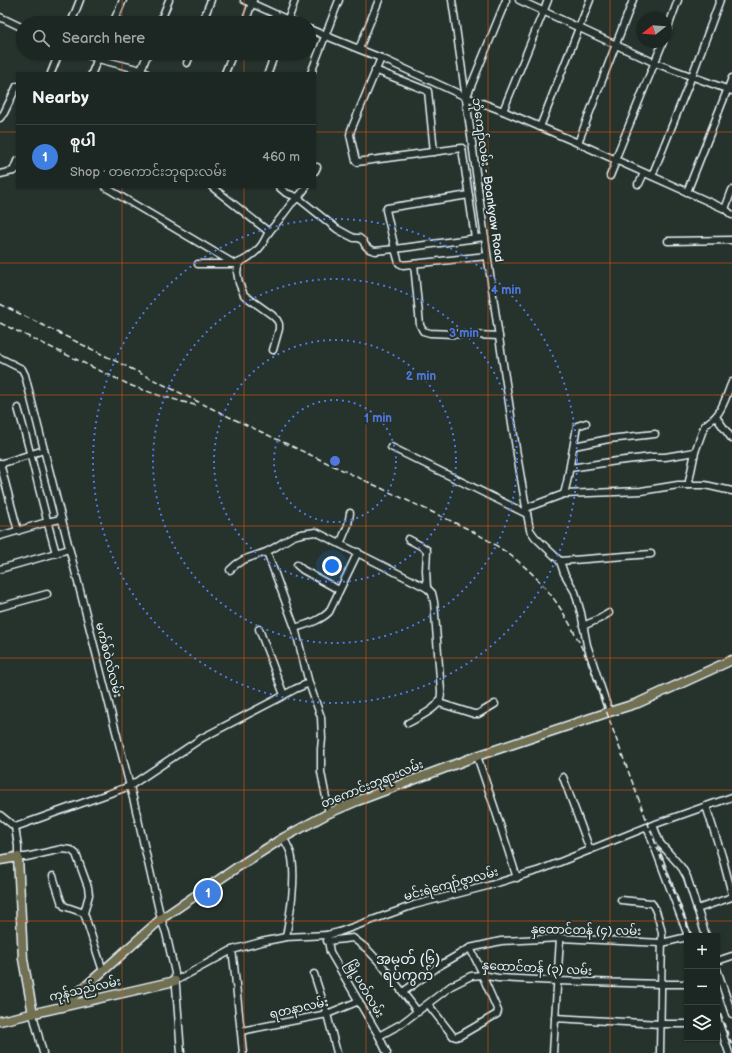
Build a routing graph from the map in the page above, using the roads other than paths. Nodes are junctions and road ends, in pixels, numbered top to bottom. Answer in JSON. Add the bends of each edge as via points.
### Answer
{"nodes":[{"id":1,"x":80,"y":0,"type":"edge"},
{"id":2,"x":123,"y":0,"type":"edge"},
{"id":3,"x":169,"y":0,"type":"edge"},
{"id":4,"x":210,"y":0,"type":"edge"},
{"id":5,"x":244,"y":0,"type":"edge"},
{"id":6,"x":296,"y":0,"type":"edge"},
{"id":7,"x":338,"y":0,"type":"edge"},
{"id":8,"x":379,"y":0,"type":"edge"},
{"id":9,"x":452,"y":0,"type":"edge"},
{"id":10,"x":506,"y":0,"type":"edge"},
{"id":11,"x":519,"y":0,"type":"edge"},
{"id":12,"x":548,"y":0,"type":"edge"},
{"id":13,"x":590,"y":0,"type":"edge"},
{"id":14,"x":633,"y":0,"type":"edge"},
{"id":15,"x":678,"y":0,"type":"edge"},
{"id":16,"x":720,"y":0,"type":"edge"},
{"id":17,"x":252,"y":2,"type":"edge"},
{"id":18,"x":543,"y":10,"type":"junction"},
{"id":19,"x":74,"y":16,"type":"edge"},
{"id":20,"x":116,"y":16,"type":"edge"},
{"id":21,"x":163,"y":16,"type":"edge"},
{"id":22,"x":204,"y":16,"type":"edge"},
{"id":23,"x":247,"y":16,"type":"edge"},
{"id":24,"x":278,"y":16,"type":"edge"},
{"id":25,"x":289,"y":16,"type":"edge"},
{"id":26,"x":672,"y":16,"type":"edge"},
{"id":27,"x":0,"y":17,"type":"edge"},
{"id":28,"x":16,"y":25,"type":"edge"},
{"id":29,"x":579,"y":28,"type":"junction"},
{"id":30,"x":316,"y":32,"type":"edge"},
{"id":31,"x":325,"y":36,"type":"junction"},
{"id":32,"x":616,"y":45,"type":"junction"},
{"id":33,"x":661,"y":48,"type":"edge"},
{"id":34,"x":359,"y":49,"type":"junction"},
{"id":35,"x":381,"y":58,"type":"junction"},
{"id":36,"x":56,"y":60,"type":"edge"},
{"id":37,"x":97,"y":60,"type":"edge"},
{"id":38,"x":111,"y":60,"type":"edge"},
{"id":39,"x":146,"y":60,"type":"edge"},
{"id":40,"x":188,"y":60,"type":"edge"},
{"id":41,"x":230,"y":60,"type":"edge"},
{"id":42,"x":273,"y":60,"type":"edge"},
{"id":43,"x":316,"y":60,"type":"edge"},
{"id":44,"x":316,"y":60,"type":"edge"},
{"id":45,"x":187,"y":63,"type":"dead end"},
{"id":46,"x":655,"y":63,"type":"junction"},
{"id":47,"x":375,"y":70,"type":"junction"},
{"id":48,"x":143,"y":71,"type":"edge"},
{"id":49,"x":51,"y":72,"type":"edge"},
{"id":50,"x":92,"y":72,"type":"edge"},
{"id":51,"x":225,"y":72,"type":"edge"},
{"id":52,"x":268,"y":72,"type":"edge"},
{"id":53,"x":311,"y":72,"type":"edge"},
{"id":54,"x":692,"y":76,"type":"junction"},
{"id":55,"x":732,"y":78,"type":"edge"},
{"id":56,"x":431,"y":81,"type":"junction"},
{"id":57,"x":16,"y":88,"type":"edge"},
{"id":58,"x":730,"y":90,"type":"edge"},
{"id":59,"x":428,"y":91,"type":"junction"},
{"id":60,"x":466,"y":97,"type":"junction"},
{"id":61,"x":503,"y":111,"type":"junction"},
{"id":62,"x":0,"y":118,"type":"edge"},
{"id":63,"x":540,"y":127,"type":"junction"},
{"id":64,"x":578,"y":143,"type":"junction"},
{"id":65,"x":473,"y":147,"type":"junction"},
{"id":66,"x":462,"y":148,"type":"junction"},
{"id":67,"x":434,"y":152,"type":"junction"},
{"id":68,"x":616,"y":161,"type":"junction"},
{"id":69,"x":15,"y":170,"type":"edge"},
{"id":70,"x":644,"y":173,"type":"junction"},
{"id":71,"x":0,"y":174,"type":"edge"},
{"id":72,"x":610,"y":176,"type":"dead end"},
{"id":73,"x":652,"y":176,"type":"junction"},
{"id":74,"x":638,"y":184,"type":"dead end"},
{"id":75,"x":107,"y":188,"type":"edge"},
{"id":76,"x":213,"y":188,"type":"edge"},
{"id":77,"x":280,"y":188,"type":"edge"},
{"id":78,"x":305,"y":188,"type":"edge"},
{"id":79,"x":732,"y":190,"type":"edge"},
{"id":80,"x":687,"y":192,"type":"junction"},
{"id":81,"x":469,"y":195,"type":"junction"},
{"id":82,"x":297,"y":197,"type":"junction"},
{"id":83,"x":725,"y":209,"type":"junction"},
{"id":84,"x":732,"y":215,"type":"edge"},
{"id":85,"x":269,"y":232,"type":"junction"},
{"id":86,"x":485,"y":237,"type":"junction"},
{"id":87,"x":475,"y":238,"type":"junction"},
{"id":88,"x":732,"y":240,"type":"edge"},
{"id":89,"x":668,"y":241,"type":"dead end"},
{"id":90,"x":395,"y":250,"type":"junction"},
{"id":91,"x":487,"y":256,"type":"junction"},
{"id":92,"x":237,"y":263,"type":"junction"},
{"id":93,"x":198,"y":264,"type":"dead end"},
{"id":94,"x":414,"y":264,"type":"junction"},
{"id":95,"x":499,"y":336,"type":"junction"},
{"id":96,"x":273,"y":350,"type":"dead end"},
{"id":97,"x":0,"y":358,"type":"edge"},
{"id":98,"x":732,"y":382,"type":"edge"},
{"id":99,"x":18,"y":408,"type":"dead end"},
{"id":100,"x":716,"y":417,"type":"junction"},
{"id":101,"x":586,"y":423,"type":"dead end"},
{"id":102,"x":655,"y":434,"type":"dead end"},
{"id":103,"x":732,"y":439,"type":"edge"},
{"id":104,"x":574,"y":446,"type":"junction"},
{"id":105,"x":391,"y":447,"type":"dead end"},
{"id":106,"x":44,"y":450,"type":"junction"},
{"id":107,"x":696,"y":452,"type":"junction"},
{"id":108,"x":31,"y":453,"type":"junction"},
{"id":109,"x":0,"y":463,"type":"edge"},
{"id":110,"x":570,"y":468,"type":"junction"},
{"id":111,"x":689,"y":485,"type":"junction"},
{"id":112,"x":732,"y":492,"type":"edge"},
{"id":113,"x":564,"y":494,"type":"junction"},
{"id":114,"x":526,"y":511,"type":"junction"},
{"id":115,"x":350,"y":513,"type":"dead end"},
{"id":116,"x":61,"y":519,"type":"junction"},
{"id":117,"x":47,"y":522,"type":"junction"},
{"id":118,"x":18,"y":531,"type":"junction"},
{"id":119,"x":0,"y":536,"type":"edge"},
{"id":120,"x":408,"y":539,"type":"dead end"},
{"id":121,"x":340,"y":544,"type":"junction"},
{"id":122,"x":69,"y":549,"type":"junction"},
{"id":123,"x":267,"y":552,"type":"junction"},
{"id":124,"x":358,"y":552,"type":"junction"},
{"id":125,"x":56,"y":553,"type":"junction"},
{"id":126,"x":651,"y":554,"type":"dead end"},
{"id":127,"x":560,"y":561,"type":"junction"},
{"id":128,"x":297,"y":565,"type":"dead end"},
{"id":129,"x":0,"y":569,"type":"edge"},
{"id":130,"x":230,"y":570,"type":"dead end"},
{"id":131,"x":427,"y":588,"type":"junction"},
{"id":132,"x":339,"y":590,"type":"junction"},
{"id":133,"x":47,"y":594,"type":"dead end"},
{"id":134,"x":0,"y":606,"type":"edge"},
{"id":135,"x":609,"y":613,"type":"dead end"},
{"id":136,"x":583,"y":626,"type":"junction"},
{"id":137,"x":295,"y":628,"type":"junction"},
{"id":138,"x":259,"y":629,"type":"dead end"},
{"id":139,"x":732,"y":660,"type":"edge"},
{"id":140,"x":309,"y":683,"type":"junction"},
{"id":141,"x":284,"y":694,"type":"junction"},
{"id":142,"x":439,"y":703,"type":"junction"},
{"id":143,"x":495,"y":704,"type":"dead end"},
{"id":144,"x":609,"y":712,"type":"junction"},
{"id":145,"x":408,"y":723,"type":"dead end"},
{"id":146,"x":477,"y":756,"type":"junction"},
{"id":147,"x":564,"y":777,"type":"dead end"},
{"id":148,"x":130,"y":786,"type":"junction"},
{"id":149,"x":732,"y":797,"type":"edge"},
{"id":150,"x":706,"y":806,"type":"junction"},
{"id":151,"x":329,"y":812,"type":"junction"},
{"id":152,"x":0,"y":814,"type":"edge"},
{"id":153,"x":650,"y":826,"type":"junction"},
{"id":154,"x":15,"y":827,"type":"junction"},
{"id":155,"x":283,"y":838,"type":"junction"},
{"id":156,"x":590,"y":850,"type":"junction"},
{"id":157,"x":18,"y":857,"type":"junction"},
{"id":158,"x":0,"y":860,"type":"edge"},
{"id":159,"x":53,"y":876,"type":"dead end"},
{"id":160,"x":517,"y":878,"type":"junction"},
{"id":161,"x":732,"y":895,"type":"edge"},
{"id":162,"x":621,"y":900,"type":"dead end"},
{"id":163,"x":697,"y":909,"type":"junction"},
{"id":164,"x":84,"y":913,"type":"junction"},
{"id":165,"x":161,"y":919,"type":"junction"},
{"id":166,"x":686,"y":933,"type":"edge"},
{"id":167,"x":705,"y":933,"type":"edge"},
{"id":168,"x":286,"y":937,"type":"junction"},
{"id":169,"x":327,"y":938,"type":"junction"},
{"id":170,"x":560,"y":938,"type":"junction"},
{"id":171,"x":684,"y":938,"type":"edge"},
{"id":172,"x":662,"y":943,"type":"junction"},
{"id":173,"x":470,"y":948,"type":"junction"},
{"id":174,"x":232,"y":950,"type":"junction"},
{"id":175,"x":732,"y":956,"type":"edge"},
{"id":176,"x":720,"y":960,"type":"edge"},
{"id":177,"x":103,"y":971,"type":"junction"},
{"id":178,"x":314,"y":974,"type":"dead end"},
{"id":179,"x":483,"y":976,"type":"junction"},
{"id":180,"x":720,"y":978,"type":"edge"},
{"id":181,"x":557,"y":980,"type":"junction"},
{"id":182,"x":175,"y":981,"type":"junction"},
{"id":183,"x":662,"y":984,"type":"junction"},
{"id":184,"x":684,"y":984,"type":"edge"},
{"id":185,"x":403,"y":992,"type":"junction"},
{"id":186,"x":359,"y":1001,"type":"junction"},
{"id":187,"x":428,"y":1004,"type":"junction"},
{"id":188,"x":62,"y":1007,"type":"junction"},
{"id":189,"x":418,"y":1012,"type":"junction"},
{"id":190,"x":33,"y":1014,"type":"junction"},
{"id":191,"x":327,"y":1014,"type":"junction"},
{"id":192,"x":732,"y":1014,"type":"edge"},
{"id":193,"x":555,"y":1018,"type":"junction"},
{"id":194,"x":0,"y":1021,"type":"edge"},
{"id":195,"x":660,"y":1024,"type":"junction"},
{"id":196,"x":684,"y":1024,"type":"edge"},
{"id":197,"x":720,"y":1029,"type":"edge"},
{"id":198,"x":241,"y":1031,"type":"junction"},
{"id":199,"x":379,"y":1036,"type":"junction"},
{"id":200,"x":43,"y":1053,"type":"edge"},
{"id":201,"x":181,"y":1053,"type":"edge"},
{"id":202,"x":243,"y":1053,"type":"edge"},
{"id":203,"x":337,"y":1053,"type":"edge"},
{"id":204,"x":387,"y":1053,"type":"edge"},
{"id":205,"x":553,"y":1053,"type":"edge"},
{"id":206,"x":660,"y":1053,"type":"edge"},
{"id":207,"x":729,"y":1053,"type":"edge"}],
"edges":[{"from":1,"to":19,"type":"street"},
{"from":2,"to":20,"type":"street"},
{"from":3,"to":21,"type":"street"},
{"from":4,"to":22,"type":"street"},
{"from":5,"to":17,"type":"street"},
{"from":6,"to":25,"type":"street"},
{"from":7,"to":31,"type":"street"},
{"from":8,"to":34,"type":"street"},
{"from":9,"to":60,"type":"street","name":"ဘုံကျော်လမ်း - Boankyaw Road"},
{"from":10,"to":60,"type":"street"},
{"from":11,"to":18,"type":"street"},
{"from":12,"to":18,"type":"street"},
{"from":13,"to":29,"type":"street"},
{"from":14,"to":32,"type":"street"},
{"from":15,"to":26,"type":"street"},
{"from":16,"to":54,"type":"street"},
{"from":17,"to":23,"type":"street"},
{"from":17,"to":24,"type":"street"},
{"from":18,"to":29,"type":"street"},
{"from":18,"to":61,"type":"street"},
{"from":27,"to":28,"type":"street"},
{"from":29,"to":32,"type":"street"},
{"from":29,"to":63,"type":"street"},
{"from":30,"to":31,"type":"street"},
{"from":31,"to":34,"type":"street"},
{"from":31,"to":44,"type":"street"},
{"from":32,"to":46,"type":"street"},
{"from":32,"to":64,"type":"street"},
{"from":33,"to":46,"type":"street"},
{"from":34,"to":35,"type":"street"},
{"from":35,"to":47,"type":"street"},
{"from":35,"to":56,"type":"street"},
{"from":36,"to":49,"type":"street"},
{"from":37,"to":50,"type":"street"},
{"from":38,"to":48,"type":"street"},
{"from":39,"to":48,"type":"street"},
{"from":40,"to":45,"type":"street"},
{"from":41,"to":51,"type":"street"},
{"from":42,"to":52,"type":"street"},
{"from":43,"to":53,"type":"street"},
{"from":46,"to":54,"type":"street"},
{"from":46,"to":68,"type":"street"},
{"from":47,"to":59,"type":"street"},
{"from":47,"to":67,"type":"street","via":[[351,130],[356,162]]},
{"from":54,"to":58,"type":"street"},
{"from":54,"to":73,"type":"street"},
{"from":55,"to":58,"type":"street"},
{"from":56,"to":59,"type":"street"},
{"from":56,"to":60,"type":"street"},
{"from":57,"to":62,"type":"street"},
{"from":58,"to":80,"type":"street"},
{"from":59,"to":67,"type":"street"},
{"from":60,"to":61,"type":"street"},
{"from":60,"to":65,"type":"street","name":"ဘုံကျော်လမ်း - Boankyaw Road"},
{"from":61,"to":63,"type":"street"},
{"from":63,"to":64,"type":"street"},
{"from":64,"to":68,"type":"street"},
{"from":65,"to":66,"type":"street"},
{"from":65,"to":86,"type":"street","name":"ဘုံကျော်လမ်း - Boankyaw Road"},
{"from":66,"to":67,"type":"street"},
{"from":66,"to":81,"type":"street"},
{"from":68,"to":70,"type":"street"},
{"from":68,"to":72,"type":"street"},
{"from":69,"to":71,"type":"street"},
{"from":70,"to":73,"type":"street"},
{"from":70,"to":74,"type":"street"},
{"from":73,"to":80,"type":"street"},
{"from":75,"to":92,"type":"street"},
{"from":76,"to":85,"type":"street"},
{"from":77,"to":82,"type":"street"},
{"from":78,"to":82,"type":"street"},
{"from":79,"to":83,"type":"street"},
{"from":80,"to":83,"type":"street"},
{"from":81,"to":87,"type":"street"},
{"from":81,"to":90,"type":"street","via":[[387,208]]},
{"from":82,"to":85,"type":"street"},
{"from":82,"to":90,"type":"street","via":[[337,229],[359,238],[369,249]]},
{"from":83,"to":84,"type":"street"},
{"from":85,"to":92,"type":"street","via":[[261,247]]},
{"from":86,"to":87,"type":"street"},
{"from":86,"to":91,"type":"street","name":"ဘုံကျော်လမ်း - Boankyaw Road"},
{"from":87,"to":90,"type":"street"},
{"from":88,"to":89,"type":"street"},
{"from":90,"to":94,"type":"street","via":[[400,264]]},
{"from":91,"to":94,"type":"street"},
{"from":91,"to":95,"type":"street","name":"ဘုံကျော်လမ်း - Boankyaw Road"},
{"from":92,"to":93,"type":"street"},
{"from":92,"to":96,"type":"street","via":[[239,283],[244,295],[272,315],[279,324]]},
{"from":94,"to":95,"type":"street","via":[[420,325],[423,331]]},
{"from":95,"to":114,"type":"street","name":"ဘုံကျော်လမ်း - Boankyaw Road"},
{"from":97,"to":106,"type":"street","name":"မက်စ်ဝဲလ်လမ်း","via":[[24,372]]},
{"from":98,"to":100,"type":"street"},
{"from":99,"to":108,"type":"street"},
{"from":100,"to":103,"type":"street"},
{"from":100,"to":107,"type":"street","via":[[704,427]]},
{"from":101,"to":104,"type":"street","via":[[577,426]]},
{"from":102,"to":104,"type":"street"},
{"from":104,"to":110,"type":"street"},
{"from":105,"to":114,"type":"street"},
{"from":106,"to":108,"type":"street"},
{"from":106,"to":116,"type":"street","name":"မက်စ်ဝဲလ်လမ်း"},
{"from":107,"to":110,"type":"street"},
{"from":107,"to":111,"type":"street"},
{"from":108,"to":109,"type":"street"},
{"from":108,"to":117,"type":"street"},
{"from":109,"to":118,"type":"street"},
{"from":110,"to":113,"type":"street"},
{"from":111,"to":112,"type":"street","via":[[705,485]]},
{"from":111,"to":113,"type":"street","via":[[641,491]]},
{"from":113,"to":114,"type":"street"},
{"from":114,"to":127,"type":"street","name":"ဘုံကျော်လမ်း - Boankyaw Road","via":[[530,530]]},
{"from":115,"to":121,"type":"street"},
{"from":116,"to":117,"type":"street"},
{"from":116,"to":122,"type":"street","name":"မက်စ်ဝဲလ်လမ်း"},
{"from":117,"to":118,"type":"street"},
{"from":117,"to":125,"type":"street"},
{"from":118,"to":119,"type":"street"},
{"from":120,"to":131,"type":"street","via":[[427,550]]},
{"from":121,"to":123,"type":"street","via":[[316,532],[306,533],[294,536]]},
{"from":121,"to":124,"type":"street"},
{"from":122,"to":125,"type":"street"},
{"from":122,"to":148,"type":"street","name":"မက်စ်ဝဲလ်လမ်း"},
{"from":123,"to":130,"type":"street","via":[[238,562]]},
{"from":123,"to":137,"type":"street"},
{"from":124,"to":131,"type":"street"},
{"from":124,"to":132,"type":"street"},
{"from":125,"to":129,"type":"street"},
{"from":126,"to":127,"type":"street"},
{"from":127,"to":136,"type":"street","via":[[575,592]]},
{"from":128,"to":132,"type":"street"},
{"from":131,"to":142,"type":"street","via":[[432,593],[434,602],[441,691]]},
{"from":132,"to":137,"type":"street","via":[[324,617]]},
{"from":133,"to":134,"type":"street"},
{"from":135,"to":136,"type":"street"},
{"from":136,"to":144,"type":"street","via":[[592,663]]},
{"from":137,"to":140,"type":"street"},
{"from":138,"to":141,"type":"street"},
{"from":139,"to":144,"type":"main road","name":"တကောင်းဘုရားလမ်း","via":[[638,703]]},
{"from":140,"to":141,"type":"street"},
{"from":140,"to":151,"type":"street","via":[[321,717],[321,772]]},
{"from":141,"to":148,"type":"street","via":[[202,738]]},
{"from":142,"to":143,"type":"street","via":[[474,714]]},
{"from":142,"to":145,"type":"street"},
{"from":144,"to":146,"type":"main road","name":"တကောင်းဘုရားလမ်း"},
{"from":146,"to":151,"type":"main road","name":"တကောင်းဘုရားလမ်း"},
{"from":146,"to":160,"type":"street"},
{"from":147,"to":156,"type":"street"},
{"from":148,"to":154,"type":"street"},
{"from":148,"to":165,"type":"street","name":"မက်စ်ဝဲလ်လမ်း"},
{"from":149,"to":150,"type":"street","name":"မင်းရဲကျော်ဇွာလမ်း"},
{"from":150,"to":153,"type":"street","name":"မင်းရဲကျော်ဇွာလမ်း"},
{"from":150,"to":161,"type":"street"},
{"from":151,"to":155,"type":"main road","name":"တကောင်းဘုရားလမ်း"},
{"from":152,"to":154,"type":"street"},
{"from":153,"to":156,"type":"street","name":"မင်းရဲကျော်ဇွာလမ်း"},
{"from":153,"to":163,"type":"street","via":[[660,843],[682,868]]},
{"from":153,"to":166,"type":"street"},
{"from":154,"to":157,"type":"street"},
{"from":155,"to":165,"type":"main road","name":"တကောင်းဘုရားလမ်း"},
{"from":155,"to":168,"type":"street","via":[[292,858],[293,885]]},
{"from":156,"to":160,"type":"street","name":"မင်းရဲကျော်ဇွာလမ်း"},
{"from":157,"to":158,"type":"main road"},
{"from":157,"to":164,"type":"street","via":[[62,849],[71,850],[76,854],[88,887],[89,895]]},
{"from":157,"to":190,"type":"main road","via":[[23,959]]},
{"from":159,"to":164,"type":"street","via":[[64,906]]},
{"from":160,"to":169,"type":"street","name":"မင်းရဲကျော်ဇွာလမ်း","via":[[414,905]]},
{"from":161,"to":163,"type":"street"},
{"from":162,"to":172,"type":"street","via":[[653,904],[659,919]]},
{"from":163,"to":167,"type":"street"},
{"from":164,"to":177,"type":"street"},
{"from":165,"to":177,"type":"main road","name":"တကောင်းဘုရားလမ်း"},
{"from":165,"to":182,"type":"street","name":"မက်စ်ဝဲလ်လမ်း"},
{"from":168,"to":169,"type":"street","name":"မင်းရဲကျော်ဇွာလမ်း"},
{"from":168,"to":174,"type":"street","name":"မင်းရဲကျော်ဇွာလမ်း"},
{"from":169,"to":185,"type":"street","via":[[353,938],[382,964]]},
{"from":169,"to":186,"type":"street","name":"မြို့ပတ်လမ်း","via":[[330,952]]},
{"from":170,"to":172,"type":"street","name":"နှထောင်တန် (၄) လမ်း"},
{"from":170,"to":173,"type":"street","name":"နှထောင်တန် (၄) လမ်း","via":[[501,941]]},
{"from":170,"to":181,"type":"street"},
{"from":171,"to":172,"type":"street","name":"နှထောင်တန် (၄) လမ်း"},
{"from":172,"to":183,"type":"street"},
{"from":173,"to":179,"type":"street"},
{"from":173,"to":185,"type":"street","name":"နှထောင်တန် (၄) လမ်း"},
{"from":174,"to":182,"type":"street","name":"မင်းရဲကျော်ဇွာလမ်း"},
{"from":174,"to":198,"type":"street"},
{"from":175,"to":176,"type":"street"},
{"from":177,"to":188,"type":"main road","name":"တကောင်းဘုရားလမ်း"},
{"from":178,"to":191,"type":"street"},
{"from":179,"to":181,"type":"street","name":"နှထောင်တန် (၃) လမ်း"},
{"from":179,"to":187,"type":"street","name":"နှထောင်တန် (၃) လမ်း","via":[[471,976],[451,986]]},
{"from":179,"to":187,"type":"street","via":[[497,1014],[461,1035],[453,1036]]},
{"from":180,"to":192,"type":"street"},
{"from":181,"to":183,"type":"street","name":"နှထောင်တန် (၃) လမ်း"},
{"from":181,"to":193,"type":"street"},
{"from":182,"to":188,"type":"main road","name":"ကုန်သည်လမ်း"},
{"from":182,"to":201,"type":"street","name":"မက်စ်ဝဲလ်လမ်း"},
{"from":183,"to":184,"type":"street","name":"နှထောင်တန် (၃) လမ်း"},
{"from":183,"to":195,"type":"street"},
{"from":185,"to":189,"type":"street"},
{"from":186,"to":191,"type":"street","name":"ရတနာလမ်း"},
{"from":186,"to":199,"type":"street","name":"မြို့ပတ်လမ်း"},
{"from":187,"to":189,"type":"street","name":"နှထောင်တန် (၃) လမ်း"},
{"from":188,"to":190,"type":"main road","name":"ကုန်သည်လမ်း"},
{"from":189,"to":199,"type":"street","name":"နှထောင်တန် (၃) လမ်း"},
{"from":190,"to":194,"type":"main road","name":"ကုန်သည်လမ်း"},
{"from":190,"to":200,"type":"street"},
{"from":191,"to":198,"type":"street","name":"ရတနာလမ်း"},
{"from":191,"to":203,"type":"street"},
{"from":193,"to":195,"type":"street"},
{"from":193,"to":205,"type":"street"},
{"from":195,"to":196,"type":"street"},
{"from":195,"to":206,"type":"street"},
{"from":197,"to":207,"type":"street"},
{"from":198,"to":202,"type":"street"},
{"from":199,"to":204,"type":"street","name":"မြို့ပတ်လမ်း"}]}
